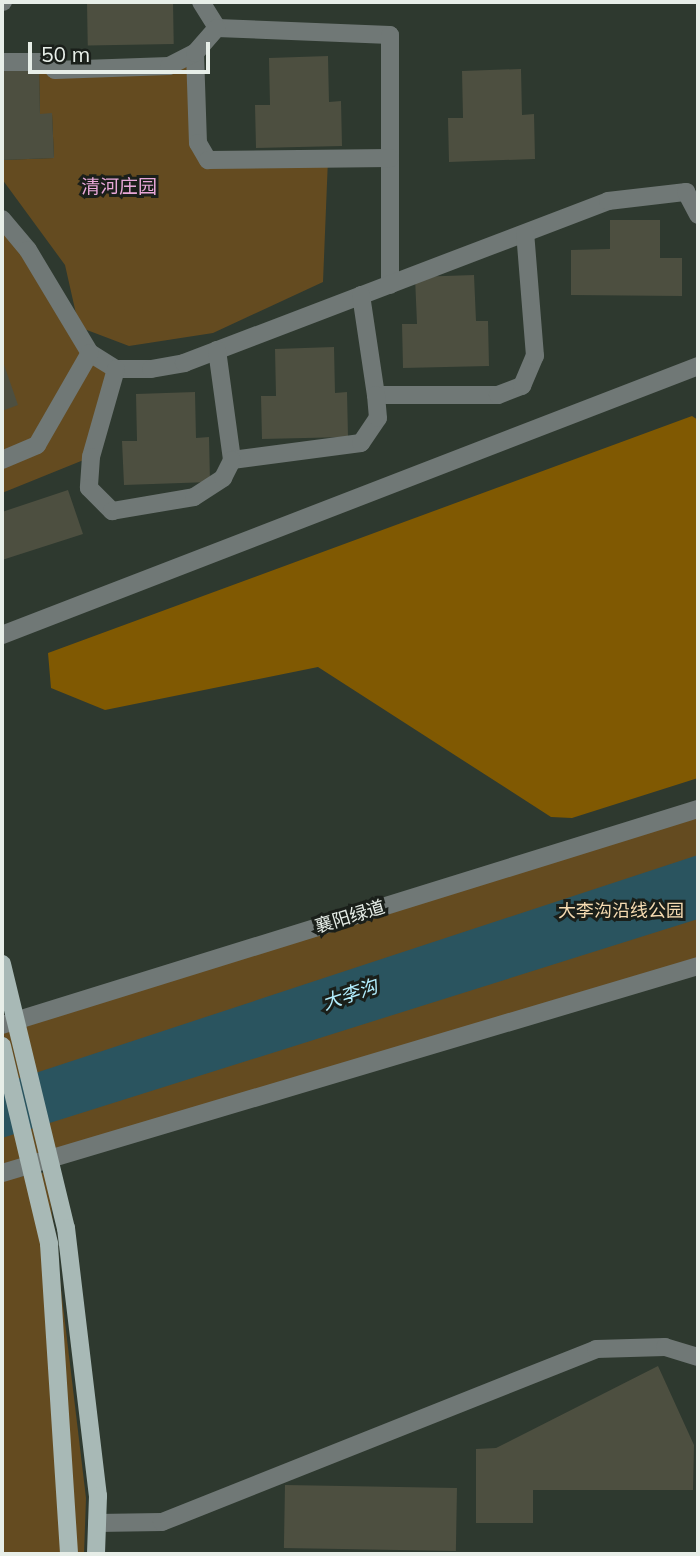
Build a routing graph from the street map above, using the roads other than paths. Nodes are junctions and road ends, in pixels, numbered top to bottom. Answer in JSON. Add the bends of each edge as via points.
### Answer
{"nodes":[{"id":1,"x":201,"y":2,"type":"edge"},
{"id":2,"x":217,"y":28,"type":"junction"},
{"id":3,"x":195,"y":53,"type":"junction"},
{"id":4,"x":2,"y":62,"type":"edge"},
{"id":5,"x":390,"y":158,"type":"junction"},
{"id":6,"x":698,"y":215,"type":"edge"},
{"id":7,"x":2,"y":219,"type":"edge"},
{"id":8,"x":525,"y":233,"type":"junction"},
{"id":9,"x":390,"y":285,"type":"junction"},
{"id":10,"x":361,"y":295,"type":"junction"},
{"id":11,"x":217,"y":350,"type":"junction"},
{"id":12,"x":90,"y":353,"type":"junction"},
{"id":13,"x":698,"y":366,"type":"edge"},
{"id":14,"x":116,"y":369,"type":"junction"},
{"id":15,"x":376,"y":395,"type":"junction"},
{"id":16,"x":2,"y":460,"type":"edge"},
{"id":17,"x":232,"y":460,"type":"junction"},
{"id":18,"x":2,"y":635,"type":"edge"},
{"id":19,"x":698,"y":809,"type":"edge"},
{"id":20,"x":2,"y":964,"type":"edge"},
{"id":21,"x":698,"y":966,"type":"edge"},
{"id":22,"x":10,"y":1023,"type":"edge"},
{"id":23,"x":2,"y":1046,"type":"edge"},
{"id":24,"x":53,"y":1159,"type":"junction"},
{"id":25,"x":33,"y":1164,"type":"junction"},
{"id":26,"x":2,"y":1173,"type":"edge"},
{"id":27,"x":698,"y":1357,"type":"edge"},
{"id":28,"x":97,"y":1523,"type":"junction"},
{"id":29,"x":69,"y":1554,"type":"edge"},
{"id":30,"x":96,"y":1554,"type":"edge"}],
"edges":[{"from":1,"to":2,"type":"street"},
{"from":2,"to":3,"type":"street"},
{"from":2,"to":5,"type":"street","via":[[390,35]]},
{"from":3,"to":4,"type":"street","via":[[169,66],[55,70],[47,62]]},
{"from":3,"to":5,"type":"street","via":[[198,144],[208,160]]},
{"from":5,"to":9,"type":"street"},
{"from":6,"to":8,"type":"street","via":[[686,192],[654,193],[608,201]]},
{"from":7,"to":12,"type":"street","via":[[28,250]]},
{"from":8,"to":9,"type":"street"},
{"from":8,"to":15,"type":"street","via":[[535,356],[522,386],[498,395]]},
{"from":9,"to":10,"type":"street"},
{"from":10,"to":11,"type":"street"},
{"from":10,"to":15,"type":"street"},
{"from":11,"to":14,"type":"street","via":[[151,369]]},
{"from":11,"to":17,"type":"street"},
{"from":12,"to":14,"type":"street"},
{"from":12,"to":16,"type":"street","via":[[37,445]]},
{"from":13,"to":18,"type":"street","via":[[663,385]]},
{"from":14,"to":17,"type":"street","via":[[91,457],[89,488],[112,511],[194,497],[223,478]]},
{"from":15,"to":17,"type":"street","via":[[378,418],[361,443]]},
{"from":19,"to":22,"type":"street","name":"襄阳绿道"},
{"from":20,"to":22,"type":"main road"},
{"from":21,"to":24,"type":"street"},
{"from":22,"to":24,"type":"main road","via":[[24,1039]]},
{"from":23,"to":25,"type":"main road"},
{"from":24,"to":25,"type":"street"},
{"from":24,"to":28,"type":"main road"},
{"from":25,"to":26,"type":"street"},
{"from":25,"to":29,"type":"main road","via":[[59,1338]]},
{"from":27,"to":28,"type":"street","via":[[665,1347],[596,1349],[162,1522]]},
{"from":28,"to":30,"type":"main road"}]}
